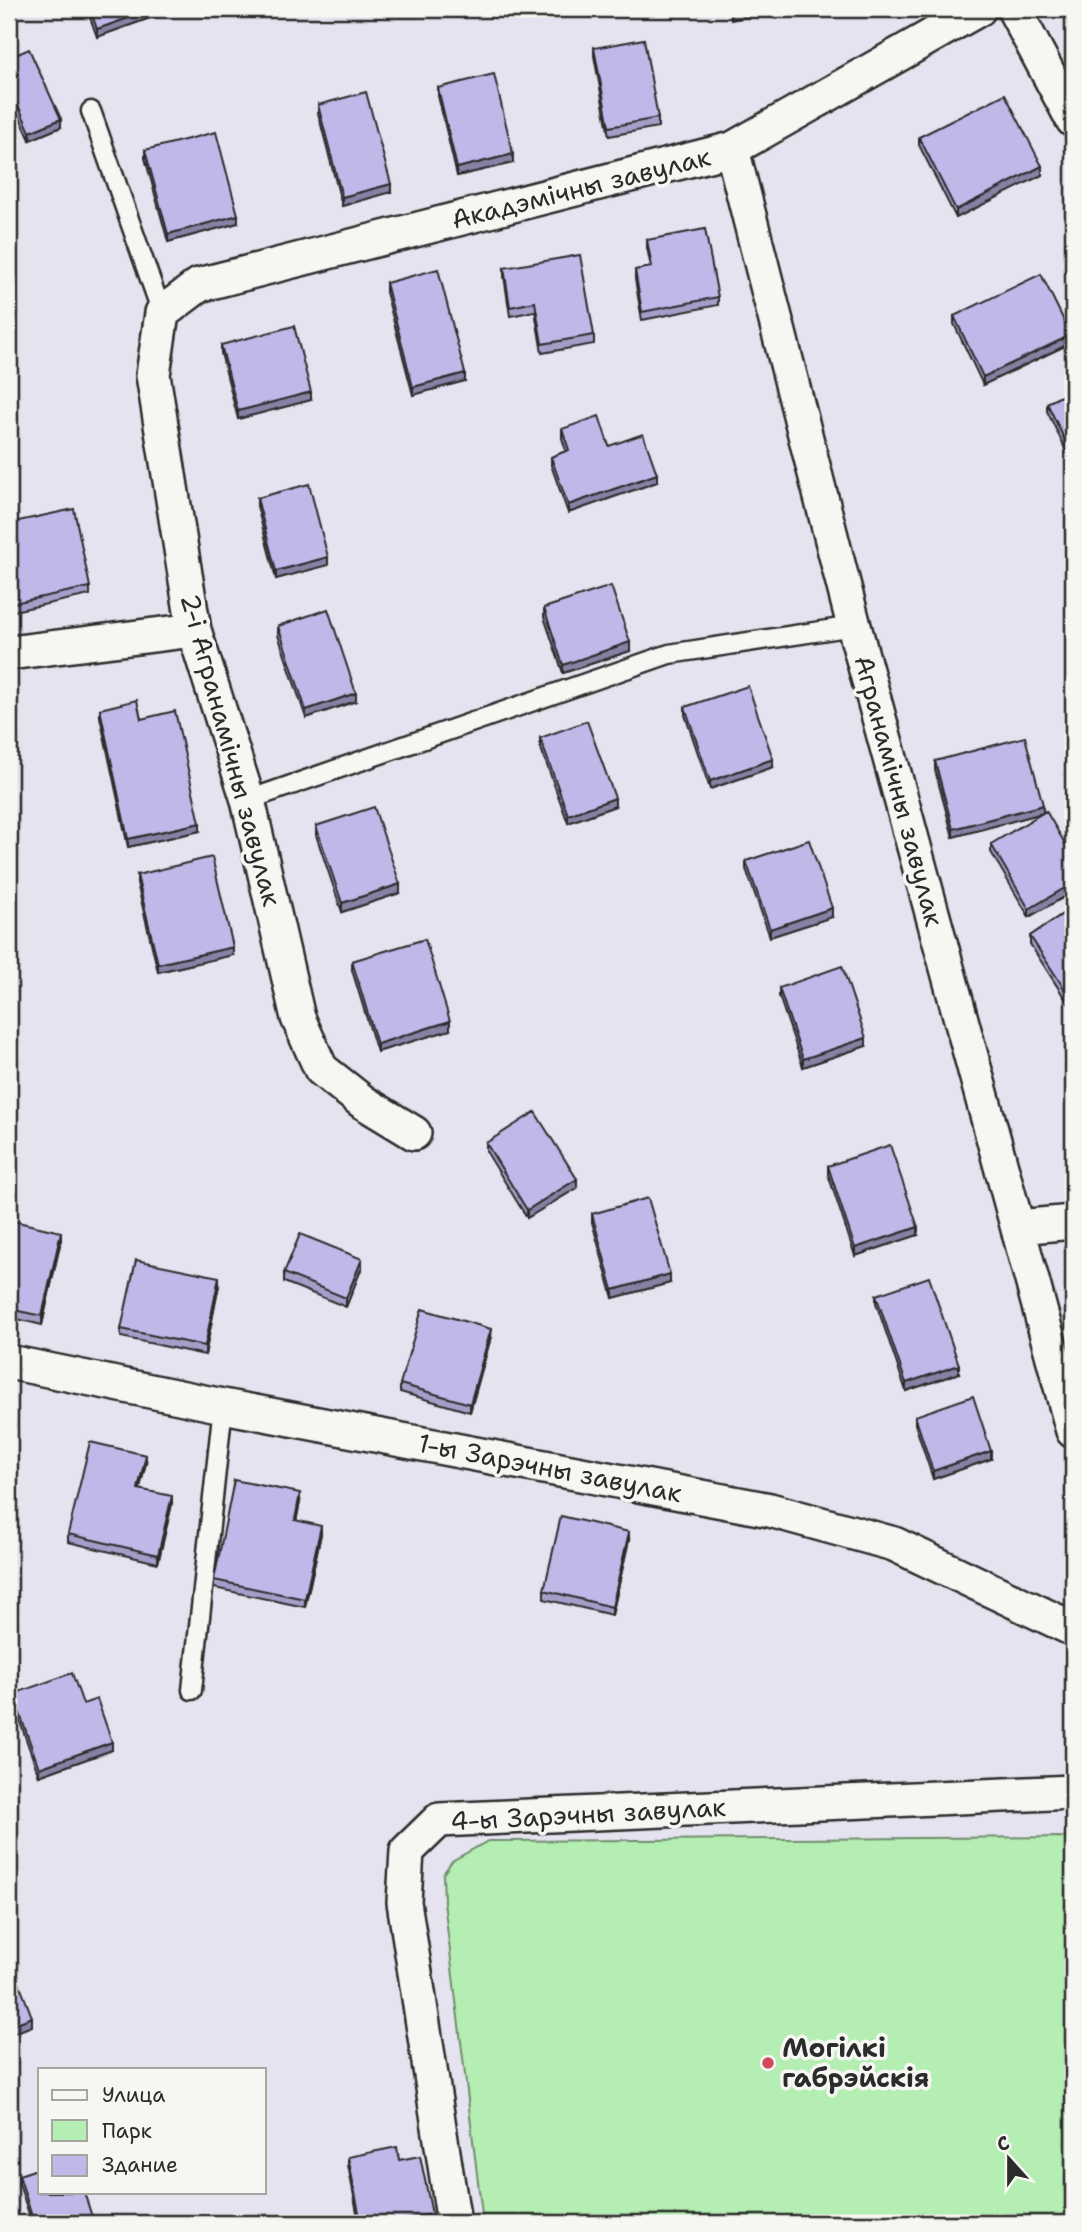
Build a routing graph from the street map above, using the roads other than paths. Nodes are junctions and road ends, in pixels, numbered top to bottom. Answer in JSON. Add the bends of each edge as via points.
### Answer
{"nodes":[{"id":1,"x":979,"y":9,"type":"edge"},
{"id":2,"x":1014,"y":9,"type":"edge"},
{"id":3,"x":91,"y":111,"type":"dead end"},
{"id":4,"x":1073,"y":120,"type":"edge"},
{"id":5,"x":732,"y":149,"type":"junction"},
{"id":6,"x":162,"y":313,"type":"junction"},
{"id":7,"x":854,"y":625,"type":"junction"},
{"id":8,"x":194,"y":630,"type":"junction"},
{"id":9,"x":9,"y":653,"type":"edge"},
{"id":10,"x":247,"y":800,"type":"junction"},
{"id":11,"x":414,"y":1133,"type":"dead end"},
{"id":12,"x":1073,"y":1222,"type":"edge"},
{"id":13,"x":1018,"y":1227,"type":"junction"},
{"id":14,"x":9,"y":1362,"type":"edge"},
{"id":15,"x":223,"y":1406,"type":"junction"},
{"id":16,"x":1073,"y":1431,"type":"edge"},
{"id":17,"x":1073,"y":1629,"type":"edge"},
{"id":18,"x":192,"y":1690,"type":"dead end"},
{"id":19,"x":1073,"y":1792,"type":"edge"},
{"id":20,"x":454,"y":2223,"type":"edge"}],
"edges":[{"from":1,"to":5,"type":"street","name":"Акадэмічны завулак"},
{"from":2,"to":4,"type":"street"},
{"from":3,"to":6,"type":"lane"},
{"from":5,"to":6,"type":"street","name":"Акадэмічны завулак","via":[[199,285]]},
{"from":5,"to":7,"type":"street","name":"Агранамічны завулак"},
{"from":6,"to":8,"type":"street","name":"2-і Агранамічны завулак","via":[[153,375]]},
{"from":7,"to":10,"type":"lane","via":[[669,654]]},
{"from":7,"to":13,"type":"street","name":"Агранамічны завулак"},
{"from":8,"to":9,"type":"street"},
{"from":8,"to":10,"type":"street","name":"2-і Агранамічны завулак"},
{"from":10,"to":11,"type":"street","name":"2-і Агранамічны завулак","via":[[298,1018],[321,1069]]},
{"from":12,"to":13,"type":"street"},
{"from":13,"to":16,"type":"street","name":"Агранамічны завулак"},
{"from":14,"to":15,"type":"street","name":"1-ы Зарэчны завулак"},
{"from":15,"to":17,"type":"street","name":"1-ы Зарэчны завулак","via":[[770,1510],[894,1544]]},
{"from":15,"to":18,"type":"lane"},
{"from":19,"to":20,"type":"street","name":"4-ы Зарэчны завулак","via":[[439,1820],[407,1851],[404,1902]]}]}
